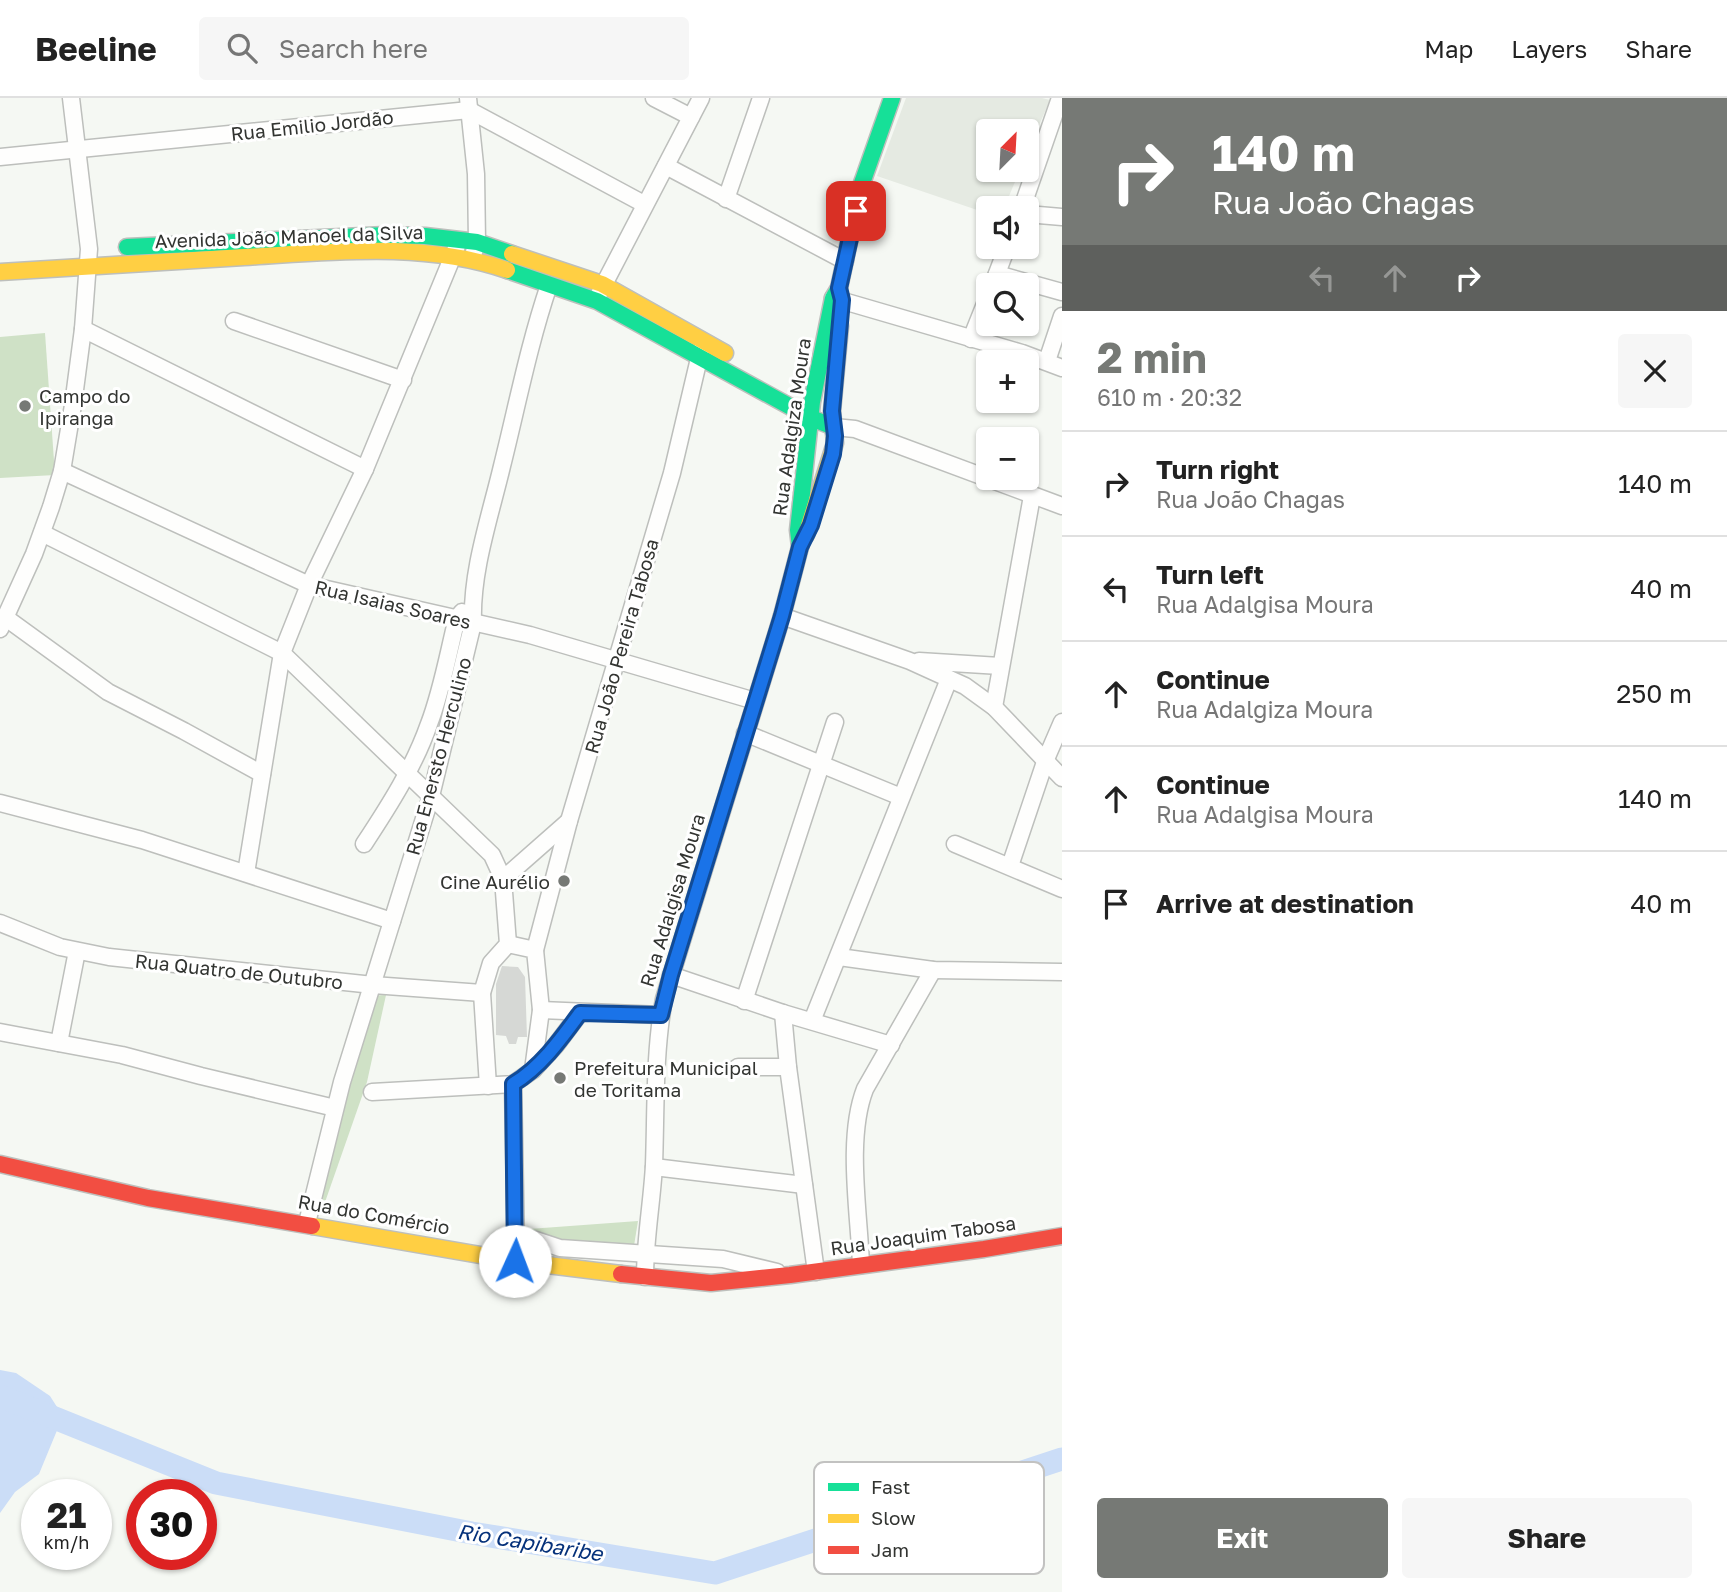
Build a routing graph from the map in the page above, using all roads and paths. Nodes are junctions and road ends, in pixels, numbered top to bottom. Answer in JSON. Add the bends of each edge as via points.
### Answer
{"nodes":[{"id":1,"x":71,"y":98,"type":"edge"},
{"id":2,"x":654,"y":98,"type":"edge"},
{"id":3,"x":701,"y":98,"type":"edge"},
{"id":4,"x":761,"y":98,"type":"edge"},
{"id":5,"x":892,"y":98,"type":"edge"},
{"id":6,"x":1060,"y":98,"type":"edge"},
{"id":7,"x":468,"y":104,"type":"edge"},
{"id":8,"x":691,"y":117,"type":"junction"},
{"id":9,"x":78,"y":149,"type":"junction"},
{"id":10,"x":0,"y":157,"type":"edge"},
{"id":11,"x":666,"y":166,"type":"junction"},
{"id":12,"x":1026,"y":196,"type":"edge"},
{"id":13,"x":726,"y":199,"type":"junction"},
{"id":14,"x":644,"y":204,"type":"junction"},
{"id":15,"x":1039,"y":215,"type":"edge"},
{"id":16,"x":1062,"y":217,"type":"edge"},
{"id":17,"x":460,"y":239,"type":"junction"},
{"id":18,"x":477,"y":242,"type":"junction"},
{"id":19,"x":89,"y":252,"type":"junction"},
{"id":20,"x":453,"y":255,"type":"junction"},
{"id":21,"x":473,"y":259,"type":"junction"},
{"id":22,"x":845,"y":261,"type":"junction"},
{"id":23,"x":5,"y":265,"type":"edge"},
{"id":24,"x":602,"y":284,"type":"junction"},
{"id":25,"x":549,"y":285,"type":"junction"},
{"id":26,"x":1039,"y":288,"type":"edge"},
{"id":27,"x":1062,"y":292,"type":"edge"},
{"id":28,"x":838,"y":295,"type":"junction"},
{"id":29,"x":597,"y":301,"type":"junction"},
{"id":30,"x":1062,"y":316,"type":"edge"},
{"id":31,"x":234,"y":321,"type":"dead end"},
{"id":32,"x":976,"y":327,"type":"edge"},
{"id":33,"x":83,"y":329,"type":"junction"},
{"id":34,"x":971,"y":339,"type":"junction"},
{"id":35,"x":701,"y":349,"type":"junction"},
{"id":36,"x":1047,"y":361,"type":"junction"},
{"id":37,"x":1062,"y":368,"type":"edge"},
{"id":38,"x":402,"y":380,"type":"junction"},
{"id":39,"x":812,"y":402,"type":"junction"},
{"id":40,"x":811,"y":418,"type":"junction"},
{"id":41,"x":833,"y":419,"type":"junction"},
{"id":42,"x":365,"y":469,"type":"junction"},
{"id":43,"x":62,"y":471,"type":"junction"},
{"id":44,"x":1032,"y":496,"type":"junction"},
{"id":45,"x":1062,"y":506,"type":"edge"},
{"id":46,"x":42,"y":533,"type":"junction"},
{"id":47,"x":800,"y":547,"type":"junction"},
{"id":48,"x":309,"y":585,"type":"junction"},
{"id":49,"x":782,"y":616,"type":"junction"},
{"id":50,"x":465,"y":621,"type":"junction"},
{"id":51,"x":3,"y":623,"type":"edge"},
{"id":52,"x":282,"y":653,"type":"junction"},
{"id":53,"x":618,"y":660,"type":"junction"},
{"id":54,"x":910,"y":661,"type":"junction"},
{"id":55,"x":1000,"y":666,"type":"junction"},
{"id":56,"x":949,"y":680,"type":"junction"},
{"id":57,"x":755,"y":701,"type":"junction"},
{"id":58,"x":994,"y":707,"type":"junction"},
{"id":59,"x":835,"y":722,"type":"dead end"},
{"id":60,"x":1062,"y":722,"type":"edge"},
{"id":61,"x":746,"y":733,"type":"junction"},
{"id":62,"x":1046,"y":759,"type":"junction"},
{"id":63,"x":821,"y":765,"type":"junction"},
{"id":64,"x":262,"y":774,"type":"junction"},
{"id":65,"x":408,"y":774,"type":"junction"},
{"id":66,"x":1062,"y":778,"type":"edge"},
{"id":67,"x":431,"y":796,"type":"junction"},
{"id":68,"x":901,"y":797,"type":"junction"},
{"id":69,"x":0,"y":803,"type":"edge"},
{"id":70,"x":569,"y":821,"type":"junction"},
{"id":71,"x":364,"y":844,"type":"dead end"},
{"id":72,"x":955,"y":844,"type":"dead end"},
{"id":73,"x":1010,"y":866,"type":"junction"},
{"id":74,"x":246,"y":873,"type":"junction"},
{"id":75,"x":503,"y":879,"type":"junction"},
{"id":76,"x":1062,"y":889,"type":"edge"},
{"id":77,"x":392,"y":921,"type":"junction"},
{"id":78,"x":0,"y":923,"type":"edge"},
{"id":79,"x":508,"y":944,"type":"junction"},
{"id":80,"x":536,"y":950,"type":"junction"},
{"id":81,"x":77,"y":951,"type":"junction"},
{"id":82,"x":839,"y":957,"type":"junction"},
{"id":83,"x":933,"y":970,"type":"junction"},
{"id":84,"x":1062,"y":972,"type":"edge"},
{"id":85,"x":671,"y":975,"type":"junction"},
{"id":86,"x":373,"y":985,"type":"junction"},
{"id":87,"x":482,"y":993,"type":"junction"},
{"id":88,"x":744,"y":1000,"type":"junction"},
{"id":89,"x":541,"y":1010,"type":"junction"},
{"id":90,"x":580,"y":1013,"type":"junction"},
{"id":91,"x":783,"y":1013,"type":"junction"},
{"id":92,"x":661,"y":1015,"type":"junction"},
{"id":93,"x":812,"y":1021,"type":"junction"},
{"id":94,"x":0,"y":1032,"type":"edge"},
{"id":95,"x":59,"y":1044,"type":"junction"},
{"id":96,"x":891,"y":1045,"type":"junction"},
{"id":97,"x":738,"y":1067,"type":"dead end"},
{"id":98,"x":788,"y":1068,"type":"junction"},
{"id":99,"x":533,"y":1070,"type":"junction"},
{"id":100,"x":513,"y":1084,"type":"junction"},
{"id":101,"x":488,"y":1087,"type":"junction"},
{"id":102,"x":372,"y":1092,"type":"dead end"},
{"id":103,"x":335,"y":1108,"type":"junction"},
{"id":104,"x":0,"y":1164,"type":"edge"},
{"id":105,"x":654,"y":1167,"type":"junction"},
{"id":106,"x":804,"y":1185,"type":"junction"},
{"id":107,"x":307,"y":1223,"type":"junction"},
{"id":108,"x":1062,"y":1236,"type":"edge"},
{"id":109,"x":516,"y":1238,"type":"junction"},
{"id":110,"x":645,"y":1253,"type":"junction"},
{"id":111,"x":515,"y":1261,"type":"junction"},
{"id":112,"x":861,"y":1265,"type":"junction"},
{"id":113,"x":816,"y":1272,"type":"junction"},
{"id":114,"x":790,"y":1275,"type":"junction"},
{"id":115,"x":645,"y":1277,"type":"junction"},
{"id":116,"x":744,"y":1280,"type":"joint"}],
"edges":[{"from":1,"to":9,"type":"street"},
{"from":2,"to":8,"type":"street"},
{"from":3,"to":8,"type":"street"},
{"from":4,"to":13,"type":"street"},
{"from":5,"to":22,"type":"street","via":[[861,186]]},
{"from":6,"to":12,"type":"street"},
{"from":7,"to":9,"type":"street","name":"Rua Emilio Jordão"},
{"from":7,"to":14,"type":"street"},
{"from":7,"to":18,"type":"street"},
{"from":8,"to":11,"type":"street"},
{"from":9,"to":10,"type":"street","name":"Rua Emilio Jordão"},
{"from":9,"to":19,"type":"street"},
{"from":11,"to":13,"type":"street"},
{"from":11,"to":14,"type":"street"},
{"from":13,"to":22,"type":"street"},
{"from":14,"to":24,"type":"street"},
{"from":15,"to":16,"type":"street"},
{"from":17,"to":18,"type":"street","name":"Avenida João Manoel da Silva"},
{"from":17,"to":19,"type":"street","name":"Avenida João Manoel da Silva","via":[[386,235],[279,238]]},
{"from":17,"to":20,"type":"street"},
{"from":18,"to":21,"type":"street"},
{"from":18,"to":24,"type":"street","name":"Avenida João Manoel da Silva"},
{"from":19,"to":20,"type":"street","name":"Avenida João Manoel da Silva","via":[[402,250]]},
{"from":19,"to":23,"type":"street","name":"Avenida João Manoel da Silva"},
{"from":19,"to":23,"type":"street","name":"Avenida João Manoel da Silva"},
{"from":19,"to":33,"type":"street"},
{"from":20,"to":21,"type":"street","name":"Avenida João Manoel da Silva"},
{"from":20,"to":38,"type":"street"},
{"from":21,"to":25,"type":"street","name":"Avenida João Manoel da Silva"},
{"from":22,"to":28,"type":"street"},
{"from":24,"to":29,"type":"street"},
{"from":24,"to":35,"type":"street","name":"Avenida João Manoel da Silva"},
{"from":25,"to":29,"type":"street","name":"Avenida João Manoel da Silva"},
{"from":25,"to":50,"type":"street","via":[[535,326]]},
{"from":26,"to":27,"type":"street"},
{"from":28,"to":34,"type":"street"},
{"from":28,"to":39,"type":"street","name":"Rua Adalgiza Moura"},
{"from":28,"to":41,"type":"street","name":"Rua Adalgiza Moura"},
{"from":29,"to":35,"type":"street","name":"Avenida João Manoel da Silva"},
{"from":30,"to":36,"type":"street"},
{"from":31,"to":38,"type":"street"},
{"from":32,"to":34,"type":"street"},
{"from":33,"to":42,"type":"street"},
{"from":33,"to":43,"type":"street"},
{"from":34,"to":36,"type":"street"},
{"from":35,"to":39,"type":"street","name":"Avenida João Manoel da Silva"},
{"from":35,"to":40,"type":"street","name":"Avenida João Manoel da Silva"},
{"from":35,"to":53,"type":"street","name":"Rua João Pereira Tabosa","via":[[672,473]]},
{"from":36,"to":37,"type":"street"},
{"from":38,"to":42,"type":"street"},
{"from":39,"to":40,"type":"street","name":"Rua Adalgiza Moura"},
{"from":39,"to":41,"type":"street","name":"Avenida João Manoel da Silva"},
{"from":40,"to":41,"type":"street","name":"Avenida João Manoel da Silva"},
{"from":40,"to":47,"type":"street","name":"Rua Adalgiza Moura"},
{"from":41,"to":44,"type":"street"},
{"from":41,"to":47,"type":"street","name":"Rua Adalgiza Moura","via":[[833,454]]},
{"from":42,"to":48,"type":"street"},
{"from":43,"to":46,"type":"street"},
{"from":43,"to":48,"type":"street","name":"Rua Isaias Soares"},
{"from":44,"to":45,"type":"street"},
{"from":44,"to":55,"type":"street"},
{"from":46,"to":51,"type":"street"},
{"from":46,"to":52,"type":"street"},
{"from":47,"to":49,"type":"street","name":"Rua Adalgisa Moura"},
{"from":48,"to":50,"type":"street","name":"Rua Isaias Soares"},
{"from":48,"to":52,"type":"street"},
{"from":49,"to":54,"type":"street"},
{"from":49,"to":57,"type":"street","name":"Rua Adalgisa Moura"},
{"from":50,"to":53,"type":"street","name":"Rua Isaias Soares"},
{"from":50,"to":65,"type":"street"},
{"from":50,"to":67,"type":"street","name":"Rua Enersto Herculino"},
{"from":51,"to":64,"type":"street","via":[[108,692]]},
{"from":52,"to":64,"type":"street"},
{"from":52,"to":65,"type":"street"},
{"from":53,"to":57,"type":"street","name":"Rua Isaias Soares"},
{"from":53,"to":70,"type":"street","name":"Rua João Pereira Tabosa"},
{"from":54,"to":55,"type":"street"},
{"from":54,"to":56,"type":"street"},
{"from":55,"to":58,"type":"street"},
{"from":56,"to":58,"type":"street"},
{"from":56,"to":68,"type":"street"},
{"from":57,"to":61,"type":"street","name":"Rua Adalgisa Moura"},
{"from":58,"to":62,"type":"street"},
{"from":59,"to":63,"type":"street"},
{"from":60,"to":62,"type":"street"},
{"from":61,"to":63,"type":"street"},
{"from":61,"to":85,"type":"street","name":"Rua Adalgisa Moura"},
{"from":62,"to":66,"type":"street"},
{"from":62,"to":73,"type":"street"},
{"from":63,"to":68,"type":"street"},
{"from":63,"to":88,"type":"street"},
{"from":64,"to":74,"type":"street"},
{"from":65,"to":67,"type":"street"},
{"from":65,"to":71,"type":"street"},
{"from":67,"to":75,"type":"street","via":[[492,855]]},
{"from":67,"to":77,"type":"street","name":"Rua Enersto Herculino"},
{"from":68,"to":82,"type":"street"},
{"from":69,"to":74,"type":"street"},
{"from":70,"to":75,"type":"street"},
{"from":70,"to":80,"type":"street","name":"Rua João Pereira Tabosa"},
{"from":72,"to":73,"type":"street"},
{"from":73,"to":76,"type":"street"},
{"from":74,"to":77,"type":"street"},
{"from":75,"to":79,"type":"street"},
{"from":77,"to":86,"type":"street","name":"Rua Enersto Herculino"},
{"from":78,"to":81,"type":"street","name":"Rua Quatro de Outubro"},
{"from":79,"to":80,"type":"street"},
{"from":79,"to":87,"type":"street","via":[[491,963]]},
{"from":80,"to":89,"type":"street","name":"Rua João Pereira Tabosa"},
{"from":81,"to":86,"type":"street","name":"Rua Quatro de Outubro"},
{"from":81,"to":95,"type":"street"},
{"from":82,"to":83,"type":"street"},
{"from":82,"to":93,"type":"street"},
{"from":83,"to":84,"type":"street"},
{"from":83,"to":96,"type":"street"},
{"from":85,"to":88,"type":"street"},
{"from":85,"to":92,"type":"street","name":"Rua Adalgisa Moura"},
{"from":86,"to":87,"type":"street","name":"Rua Quatro de Outubro"},
{"from":86,"to":103,"type":"street","name":"Rua Enersto Herculino"},
{"from":87,"to":101,"type":"street"},
{"from":88,"to":91,"type":"street"},
{"from":89,"to":90,"type":"street"},
{"from":89,"to":99,"type":"street","name":"Rua João Pereira Tabosa"},
{"from":90,"to":92,"type":"street"},
{"from":90,"to":99,"type":"street"},
{"from":91,"to":93,"type":"street"},
{"from":91,"to":98,"type":"street"},
{"from":92,"to":105,"type":"street","name":"Rua Adalgisa Moura"},
{"from":93,"to":96,"type":"street"},
{"from":94,"to":95,"type":"street"},
{"from":95,"to":103,"type":"street","via":[[122,1055]]},
{"from":96,"to":112,"type":"street","via":[[865,1089],[855,1130]]},
{"from":97,"to":98,"type":"street"},
{"from":98,"to":106,"type":"street"},
{"from":99,"to":100,"type":"street"},
{"from":100,"to":101,"type":"street"},
{"from":100,"to":109,"type":"street"},
{"from":101,"to":102,"type":"street"},
{"from":103,"to":107,"type":"street","name":"Rua Enersto Herculino"},
{"from":104,"to":107,"type":"street","name":"Rua do Comércio","via":[[148,1198]]},
{"from":105,"to":106,"type":"street"},
{"from":105,"to":110,"type":"street","name":"Rua Adalgisa Moura"},
{"from":106,"to":113,"type":"street"},
{"from":107,"to":111,"type":"street","name":"Rua do Comércio"},
{"from":108,"to":112,"type":"street","name":"Rua Joaquim Tabosa"},
{"from":109,"to":110,"type":"street","via":[[559,1248]]},
{"from":109,"to":111,"type":"street"},
{"from":110,"to":114,"type":"street","name":"Rua Joaquim Tabosa","via":[[723,1259]]},
{"from":110,"to":115,"type":"street","name":"Rua Adalgisa Moura"},
{"from":111,"to":115,"type":"street","name":"Rua do Comércio"},
{"from":112,"to":113,"type":"street","name":"Rua Joaquim Tabosa"},
{"from":113,"to":114,"type":"street","name":"Rua Joaquim Tabosa"},
{"from":114,"to":116,"type":"street","name":"Rua Joaquim Tabosa"},
{"from":115,"to":116,"type":"street","name":"Rua do Comércio","via":[[711,1283]]}]}
